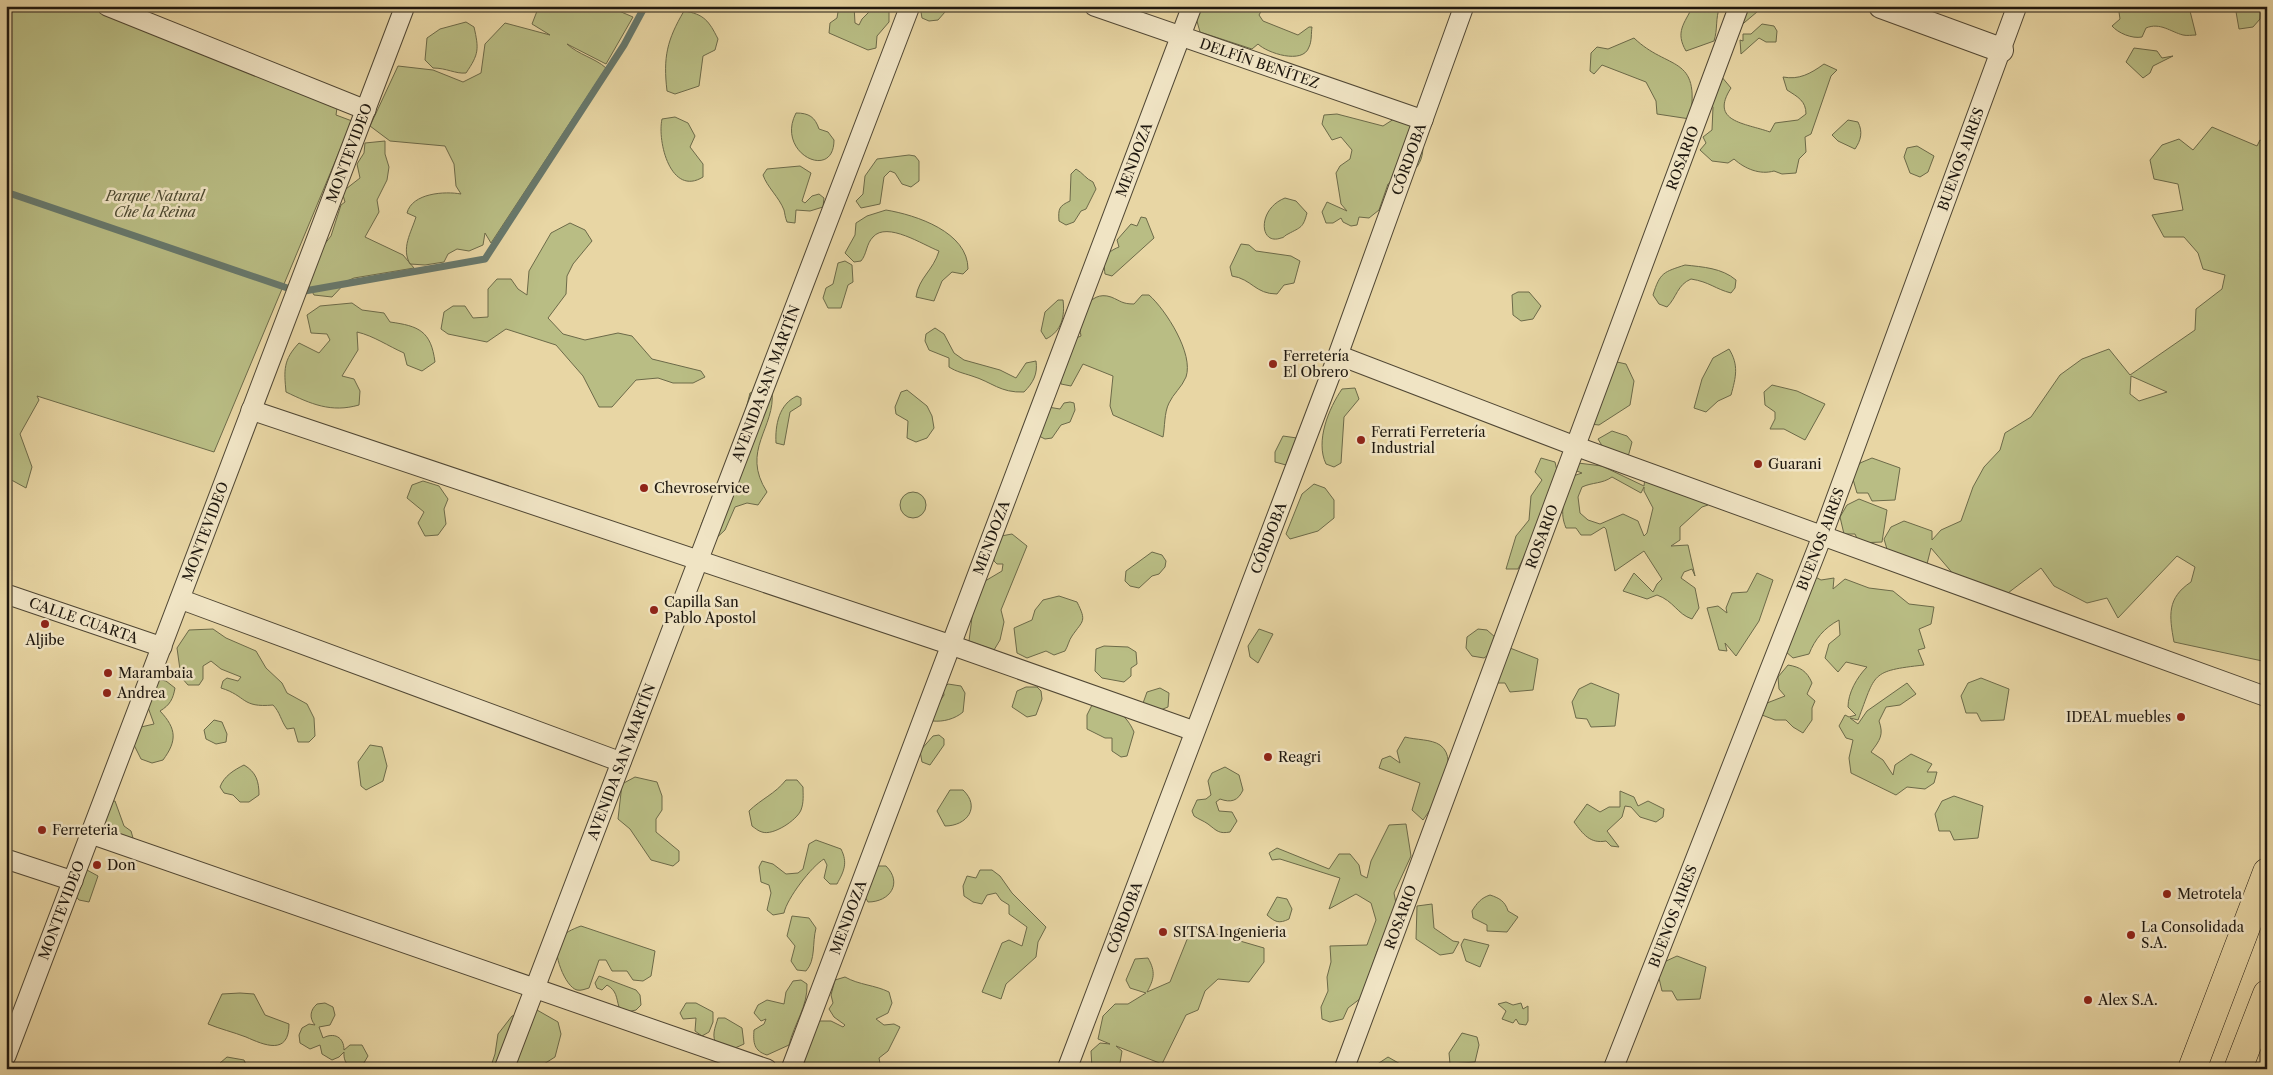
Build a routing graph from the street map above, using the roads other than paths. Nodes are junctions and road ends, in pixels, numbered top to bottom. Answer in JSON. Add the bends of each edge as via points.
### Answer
{"nodes":[{"id":1,"x":107,"y":6,"type":"edge"},
{"id":2,"x":405,"y":6,"type":"edge"},
{"id":3,"x":910,"y":6,"type":"edge"},
{"id":4,"x":1094,"y":6,"type":"edge"},
{"id":5,"x":1192,"y":6,"type":"edge"},
{"id":6,"x":1464,"y":6,"type":"edge"},
{"id":7,"x":1739,"y":6,"type":"edge"},
{"id":8,"x":1881,"y":6,"type":"edge"},
{"id":9,"x":2017,"y":6,"type":"edge"},
{"id":10,"x":1181,"y":36,"type":"junction"},
{"id":11,"x":2001,"y":50,"type":"junction"},
{"id":12,"x":366,"y":110,"type":"junction"},
{"id":13,"x":1423,"y":120,"type":"junction"},
{"id":14,"x":1338,"y":355,"type":"junction"},
{"id":15,"x":251,"y":410,"type":"junction"},
{"id":16,"x":1575,"y":446,"type":"junction"},
{"id":17,"x":1823,"y":534,"type":"junction"},
{"id":18,"x":698,"y":560,"type":"junction"},
{"id":19,"x":6,"y":594,"type":"edge"},
{"id":20,"x":180,"y":599,"type":"junction"},
{"id":21,"x":950,"y":645,"type":"junction"},
{"id":22,"x":162,"y":646,"type":"junction"},
{"id":23,"x":2267,"y":697,"type":"edge"},
{"id":24,"x":1194,"y":731,"type":"junction"},
{"id":25,"x":621,"y":762,"type":"junction"},
{"id":26,"x":91,"y":834,"type":"junction"},
{"id":27,"x":6,"y":859,"type":"edge"},
{"id":28,"x":2267,"y":872,"type":"edge"},
{"id":29,"x":73,"y":881,"type":"junction"},
{"id":30,"x":535,"y":988,"type":"junction"},
{"id":31,"x":2267,"y":994,"type":"edge"},
{"id":32,"x":6,"y":1056,"type":"edge"},
{"id":33,"x":504,"y":1069,"type":"edge"},
{"id":34,"x":768,"y":1069,"type":"edge"},
{"id":35,"x":791,"y":1069,"type":"edge"},
{"id":36,"x":1067,"y":1069,"type":"edge"},
{"id":37,"x":1344,"y":1069,"type":"edge"},
{"id":38,"x":1613,"y":1069,"type":"edge"},
{"id":39,"x":2192,"y":1069,"type":"edge"},
{"id":40,"x":2238,"y":1069,"type":"edge"}],
"edges":[{"from":1,"to":12,"type":"street"},
{"from":2,"to":12,"type":"street","name":"MONTEVIDEO"},
{"from":3,"to":18,"type":"street","name":"AVENIDA SAN MARTÍN"},
{"from":4,"to":10,"type":"street","name":"DELFÍN BENÍTEZ"},
{"from":5,"to":10,"type":"street","name":"MENDOZA"},
{"from":6,"to":13,"type":"street","name":"CÓRDOBA"},
{"from":7,"to":16,"type":"street","name":"ROSARIO"},
{"from":8,"to":11,"type":"street"},
{"from":9,"to":11,"type":"street","name":"BUENOS AIRES"},
{"from":10,"to":13,"type":"street","name":"DELFÍN BENÍTEZ"},
{"from":10,"to":21,"type":"street","name":"MENDOZA"},
{"from":11,"to":17,"type":"street","name":"BUENOS AIRES"},
{"from":12,"to":15,"type":"street","name":"MONTEVIDEO"},
{"from":13,"to":14,"type":"street","name":"CÓRDOBA"},
{"from":14,"to":16,"type":"street"},
{"from":14,"to":24,"type":"street","name":"CÓRDOBA"},
{"from":15,"to":18,"type":"street"},
{"from":15,"to":20,"type":"street","name":"MONTEVIDEO"},
{"from":16,"to":17,"type":"street"},
{"from":16,"to":37,"type":"street","name":"ROSARIO"},
{"from":17,"to":23,"type":"street"},
{"from":17,"to":38,"type":"street","name":"BUENOS AIRES"},
{"from":18,"to":21,"type":"street"},
{"from":18,"to":25,"type":"street","name":"AVENIDA SAN MARTÍN"},
{"from":19,"to":22,"type":"street","name":"CALLE CUARTA"},
{"from":20,"to":22,"type":"street","name":"MONTEVIDEO"},
{"from":20,"to":25,"type":"street"},
{"from":21,"to":24,"type":"street"},
{"from":21,"to":35,"type":"street","name":"MENDOZA"},
{"from":22,"to":26,"type":"street","name":"MONTEVIDEO"},
{"from":24,"to":36,"type":"street","name":"CÓRDOBA"},
{"from":25,"to":30,"type":"street","name":"AVENIDA SAN MARTÍN"},
{"from":26,"to":29,"type":"street","name":"MONTEVIDEO"},
{"from":26,"to":30,"type":"street"},
{"from":27,"to":29,"type":"street"},
{"from":28,"to":39,"type":"highway"},
{"from":29,"to":32,"type":"street","name":"MONTEVIDEO"},
{"from":30,"to":33,"type":"street","name":"AVENIDA SAN MARTÍN"},
{"from":30,"to":34,"type":"street"},
{"from":31,"to":40,"type":"highway"}]}
